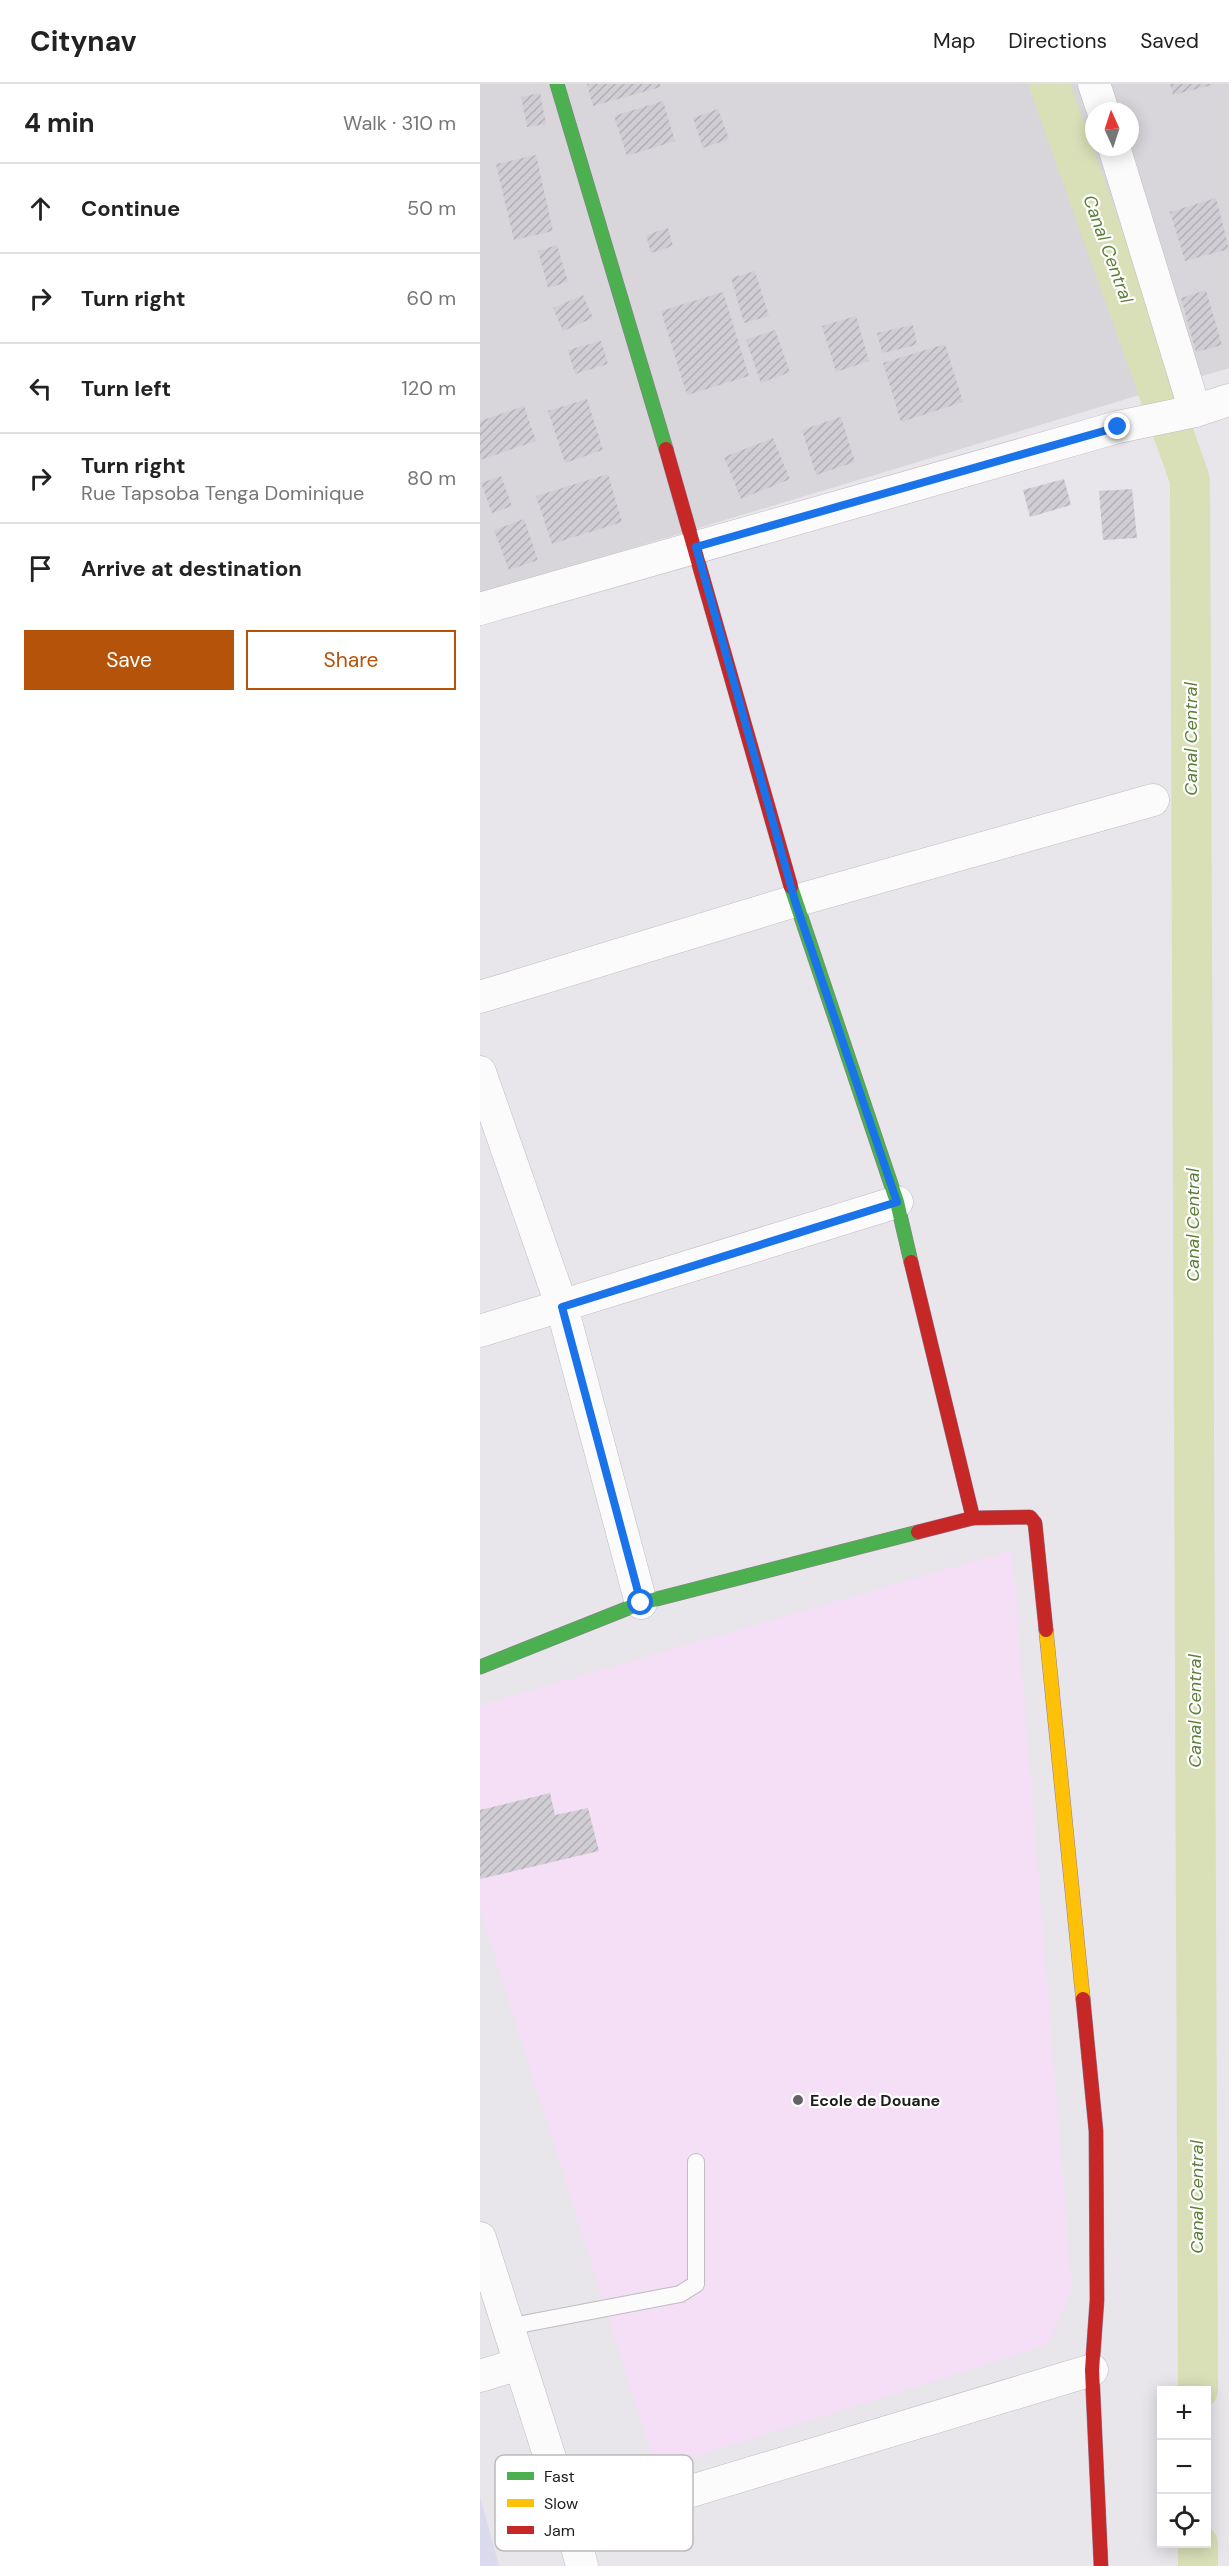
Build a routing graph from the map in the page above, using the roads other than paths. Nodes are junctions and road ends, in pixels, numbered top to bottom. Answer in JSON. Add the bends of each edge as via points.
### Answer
{"nodes":[{"id":1,"x":557,"y":84,"type":"edge"},
{"id":2,"x":1094,"y":84,"type":"edge"},
{"id":3,"x":1100,"y":102,"type":"edge"},
{"id":4,"x":1117,"y":156,"type":"edge"},
{"id":5,"x":1229,"y":400,"type":"edge"},
{"id":6,"x":1195,"y":411,"type":"junction"},
{"id":7,"x":696,"y":547,"type":"junction"},
{"id":8,"x":480,"y":609,"type":"edge"},
{"id":9,"x":1153,"y":800,"type":"dead end"},
{"id":10,"x":795,"y":901,"type":"junction"},
{"id":11,"x":480,"y":997,"type":"edge"},
{"id":12,"x":480,"y":1072,"type":"edge"},
{"id":13,"x":897,"y":1202,"type":"junction"},
{"id":14,"x":562,"y":1307,"type":"junction"},
{"id":15,"x":480,"y":1331,"type":"edge"},
{"id":16,"x":973,"y":1518,"type":"junction"},
{"id":17,"x":641,"y":1603,"type":"junction"},
{"id":18,"x":480,"y":1667,"type":"edge"},
{"id":19,"x":696,"y":2162,"type":"dead end"},
{"id":20,"x":480,"y":2238,"type":"edge"},
{"id":21,"x":508,"y":2327,"type":"junction"},
{"id":22,"x":519,"y":2364,"type":"junction"},
{"id":23,"x":1092,"y":2370,"type":"junction"},
{"id":24,"x":480,"y":2376,"type":"edge"},
{"id":25,"x":549,"y":2455,"type":"edge"},
{"id":26,"x":693,"y":2490,"type":"edge"},
{"id":27,"x":578,"y":2551,"type":"edge"},
{"id":28,"x":582,"y":2566,"type":"edge"},
{"id":29,"x":1101,"y":2566,"type":"edge"}],
"edges":[{"from":1,"to":7,"type":"street"},
{"from":2,"to":3,"type":"street"},
{"from":4,"to":6,"type":"street"},
{"from":5,"to":6,"type":"street"},
{"from":6,"to":7,"type":"street","via":[[1118,427]]},
{"from":7,"to":8,"type":"street"},
{"from":7,"to":10,"type":"street"},
{"from":9,"to":10,"type":"street"},
{"from":10,"to":11,"type":"street"},
{"from":10,"to":13,"type":"street"},
{"from":12,"to":14,"type":"street"},
{"from":13,"to":14,"type":"street"},
{"from":13,"to":16,"type":"street"},
{"from":14,"to":15,"type":"street"},
{"from":14,"to":17,"type":"street"},
{"from":16,"to":17,"type":"street"},
{"from":16,"to":23,"type":"street","via":[[1030,1516],[1035,1523],[1096,2131],[1097,2300]]},
{"from":17,"to":18,"type":"street"},
{"from":19,"to":21,"type":"lane","via":[[696,2284],[680,2294]]},
{"from":20,"to":21,"type":"street"},
{"from":21,"to":22,"type":"street"},
{"from":22,"to":24,"type":"street"},
{"from":22,"to":25,"type":"street"},
{"from":23,"to":26,"type":"street"},
{"from":23,"to":29,"type":"street"},
{"from":27,"to":28,"type":"street"}]}
